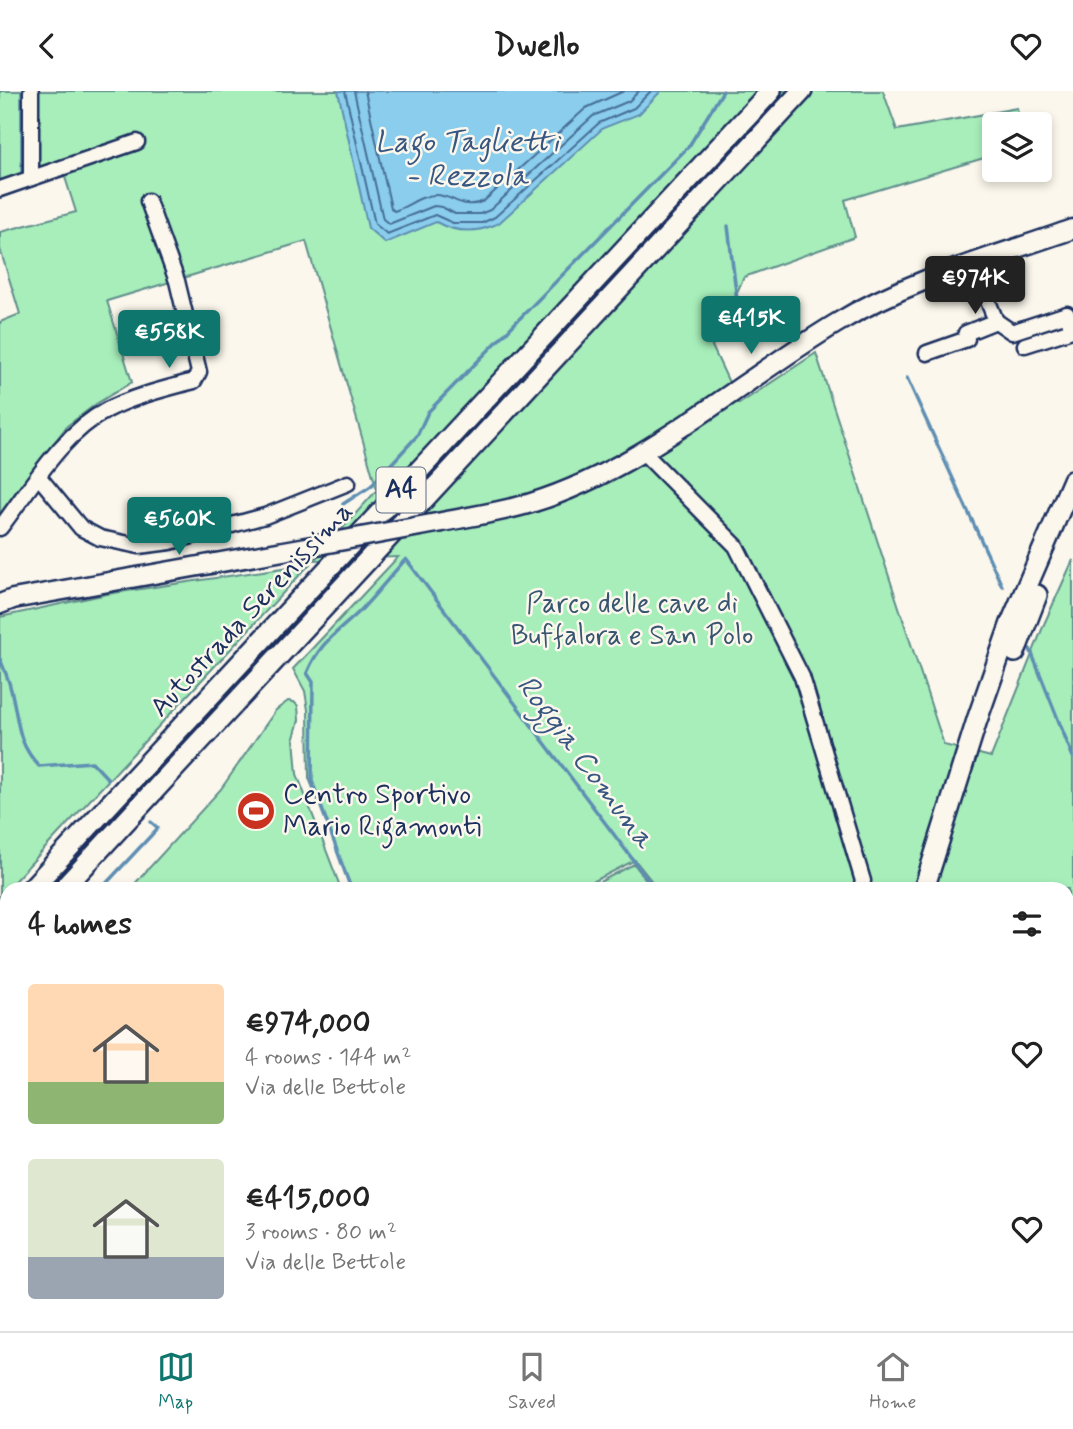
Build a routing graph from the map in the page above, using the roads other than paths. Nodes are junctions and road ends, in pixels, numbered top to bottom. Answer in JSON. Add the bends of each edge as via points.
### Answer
{"nodes":[{"id":1,"x":31,"y":91,"type":"edge"},
{"id":2,"x":771,"y":91,"type":"edge"},
{"id":3,"x":802,"y":91,"type":"edge"},
{"id":4,"x":137,"y":142,"type":"dead end"},
{"id":5,"x":31,"y":178,"type":"junction"},
{"id":6,"x":0,"y":190,"type":"edge"},
{"id":7,"x":148,"y":201,"type":"dead end"},
{"id":8,"x":1073,"y":229,"type":"edge"},
{"id":9,"x":972,"y":264,"type":"junction"},
{"id":10,"x":996,"y":321,"type":"junction"},
{"id":11,"x":1026,"y":345,"type":"dead end"},
{"id":12,"x":927,"y":353,"type":"dead end"},
{"id":13,"x":642,"y":451,"type":"junction"},
{"id":14,"x":39,"y":477,"type":"junction"},
{"id":15,"x":1073,"y":479,"type":"edge"},
{"id":16,"x":348,"y":483,"type":"dead end"},
{"id":17,"x":1072,"y":513,"type":"edge"},
{"id":18,"x":0,"y":528,"type":"edge"},
{"id":19,"x":0,"y":604,"type":"edge"},
{"id":20,"x":37,"y":882,"type":"edge"},
{"id":21,"x":68,"y":882,"type":"edge"},
{"id":22,"x":863,"y":882,"type":"edge"},
{"id":23,"x":926,"y":882,"type":"edge"},
{"id":24,"x":939,"y":882,"type":"edge"}],
"edges":[{"from":1,"to":5,"type":"street"},
{"from":2,"to":20,"type":"highway","name":"Autostrada Serenissima","number":"A4"},
{"from":3,"to":21,"type":"highway","name":"Autostrada Serenissima","number":"A4"},
{"from":4,"to":5,"type":"street"},
{"from":5,"to":6,"type":"street"},
{"from":7,"to":14,"type":"street","via":[[177,281],[199,372],[194,381],[129,400],[89,421],[62,445]]},
{"from":8,"to":9,"type":"main road"},
{"from":9,"to":10,"type":"street"},
{"from":9,"to":13,"type":"main road","via":[[916,284],[838,322]]},
{"from":10,"to":11,"type":"street","via":[[1012,332],[1067,314],[1072,330]]},
{"from":10,"to":12,"type":"street","via":[[966,333],[967,339]]},
{"from":13,"to":19,"type":"main road","bridge":true,"via":[[532,503]]},
{"from":13,"to":22,"type":"street","via":[[736,546],[802,677]]},
{"from":14,"to":16,"type":"street","via":[[81,528],[100,538],[139,546],[265,516]]},
{"from":14,"to":18,"type":"street"},
{"from":15,"to":23,"type":"highway","via":[[1007,635]]},
{"from":17,"to":24,"type":"highway","via":[[988,724]]}]}
